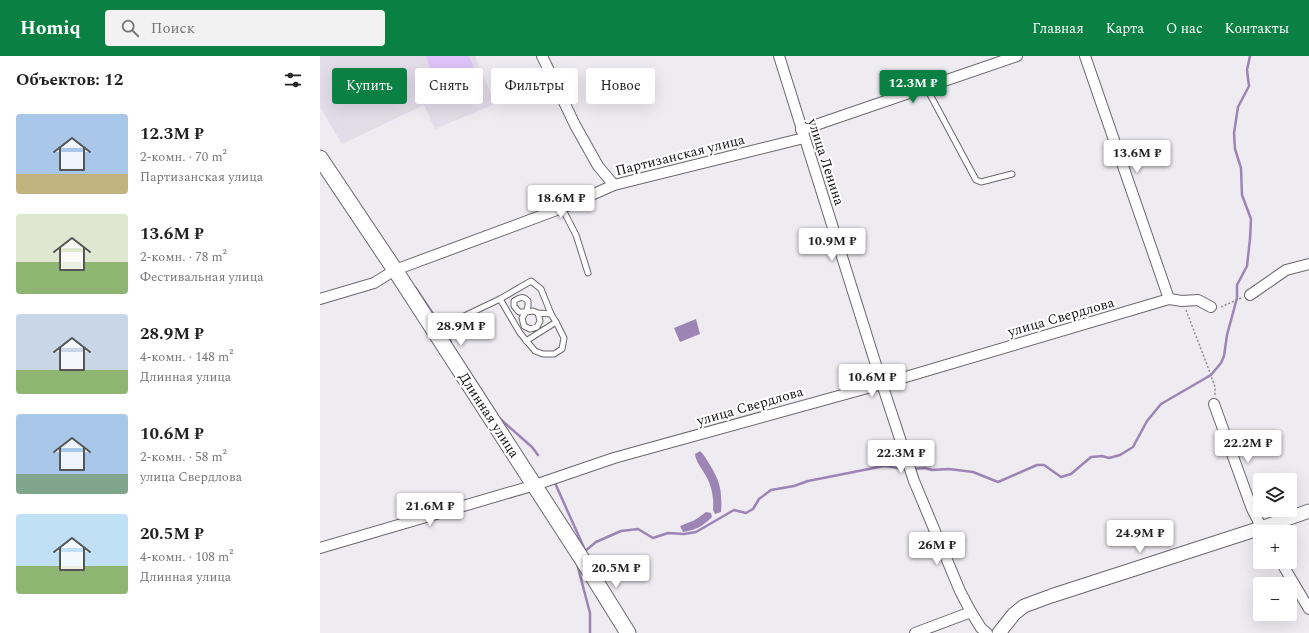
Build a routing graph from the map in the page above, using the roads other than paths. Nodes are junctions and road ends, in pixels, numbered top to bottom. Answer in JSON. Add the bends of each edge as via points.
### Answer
{"nodes":[{"id":1,"x":542,"y":56,"type":"edge"},
{"id":2,"x":779,"y":56,"type":"edge"},
{"id":3,"x":1017,"y":56,"type":"edge"},
{"id":4,"x":1085,"y":56,"type":"edge"},
{"id":5,"x":926,"y":87,"type":"junction"},
{"id":6,"x":803,"y":134,"type":"junction"},
{"id":7,"x":320,"y":158,"type":"edge"},
{"id":8,"x":1012,"y":174,"type":"dead end"},
{"id":9,"x":614,"y":185,"type":"junction"},
{"id":10,"x":562,"y":208,"type":"junction"},
{"id":11,"x":1309,"y":264,"type":"edge"},
{"id":12,"x":395,"y":270,"type":"junction"},
{"id":13,"x":588,"y":273,"type":"dead end"},
{"id":14,"x":1250,"y":295,"type":"road end"},
{"id":15,"x":320,"y":299,"type":"edge"},
{"id":16,"x":500,"y":299,"type":"junction"},
{"id":17,"x":1169,"y":300,"type":"junction"},
{"id":18,"x":1211,"y":307,"type":"road end"},
{"id":19,"x":538,"y":313,"type":"junction"},
{"id":20,"x":551,"y":314,"type":"junction"},
{"id":21,"x":556,"y":322,"type":"junction"},
{"id":22,"x":434,"y":331,"type":"junction"},
{"id":23,"x":526,"y":341,"type":"junction"},
{"id":24,"x":882,"y":384,"type":"junction"},
{"id":25,"x":1214,"y":404,"type":"road end"},
{"id":26,"x":534,"y":485,"type":"junction"},
{"id":27,"x":1309,"y":511,"type":"edge"},
{"id":28,"x":1260,"y":525,"type":"edge"},
{"id":29,"x":1274,"y":525,"type":"edge"},
{"id":30,"x":1253,"y":533,"type":"edge"},
{"id":31,"x":320,"y":548,"type":"edge"},
{"id":32,"x":1285,"y":569,"type":"edge"},
{"id":33,"x":1309,"y":609,"type":"edge"},
{"id":34,"x":971,"y":612,"type":"junction"},
{"id":35,"x":628,"y":633,"type":"edge"},
{"id":36,"x":915,"y":633,"type":"edge"},
{"id":37,"x":987,"y":633,"type":"edge"},
{"id":38,"x":999,"y":633,"type":"edge"}],
"edges":[{"from":1,"to":9,"type":"street","via":[[575,125],[598,166]]},
{"from":2,"to":6,"type":"street","name":"улица Ленина"},
{"from":3,"to":5,"type":"street","name":"Партизанская улица"},
{"from":4,"to":17,"type":"street"},
{"from":5,"to":6,"type":"street","name":"Партизанская улица"},
{"from":5,"to":8,"type":"lane","via":[[976,180],[981,182]]},
{"from":6,"to":9,"type":"street","name":"Партизанская улица"},
{"from":6,"to":24,"type":"street","name":"улица Ленина"},
{"from":7,"to":12,"type":"main road","name":"Длинная улица"},
{"from":9,"to":10,"type":"street","name":"Партизанская улица"},
{"from":10,"to":12,"type":"street","name":"Партизанская улица"},
{"from":10,"to":13,"type":"lane","via":[[576,235]]},
{"from":11,"to":14,"type":"street","via":[[1286,270]]},
{"from":12,"to":15,"type":"street","name":"Партизанская улица","via":[[374,283]]},
{"from":12,"to":22,"type":"main road","name":"Длинная улица"},
{"from":16,"to":20,"type":"lane","via":[[531,281],[542,289]]},
{"from":16,"to":22,"type":"lane"},
{"from":16,"to":23,"type":"lane"},
{"from":17,"to":18,"type":"street","name":"улица Свердлова","via":[[1198,300]]},
{"from":17,"to":24,"type":"street","name":"улица Свердлова"},
{"from":19,"to":19,"type":"lane","via":[[540,321],[537,327],[530,329],[524,326],[522,318],[526,312]]},
{"from":19,"to":20,"type":"lane"},
{"from":20,"to":21,"type":"lane"},
{"from":21,"to":23,"type":"lane"},
{"from":21,"to":23,"type":"lane","via":[[564,338],[562,349],[554,354],[543,354],[535,351]]},
{"from":22,"to":26,"type":"main road","name":"Длинная улица"},
{"from":24,"to":26,"type":"street","name":"улица Свердлова","via":[[614,458]]},
{"from":24,"to":34,"type":"street","name":"улица Ленина","via":[[914,481]]},
{"from":25,"to":28,"type":"street"},
{"from":26,"to":31,"type":"street","name":"улица Свердлова"},
{"from":26,"to":35,"type":"main road","name":"Длинная улица"},
{"from":27,"to":29,"type":"street"},
{"from":30,"to":38,"type":"street","via":[[1024,606]]},
{"from":32,"to":33,"type":"street"},
{"from":34,"to":36,"type":"street"},
{"from":34,"to":37,"type":"street","name":"улица Ленина"}]}
